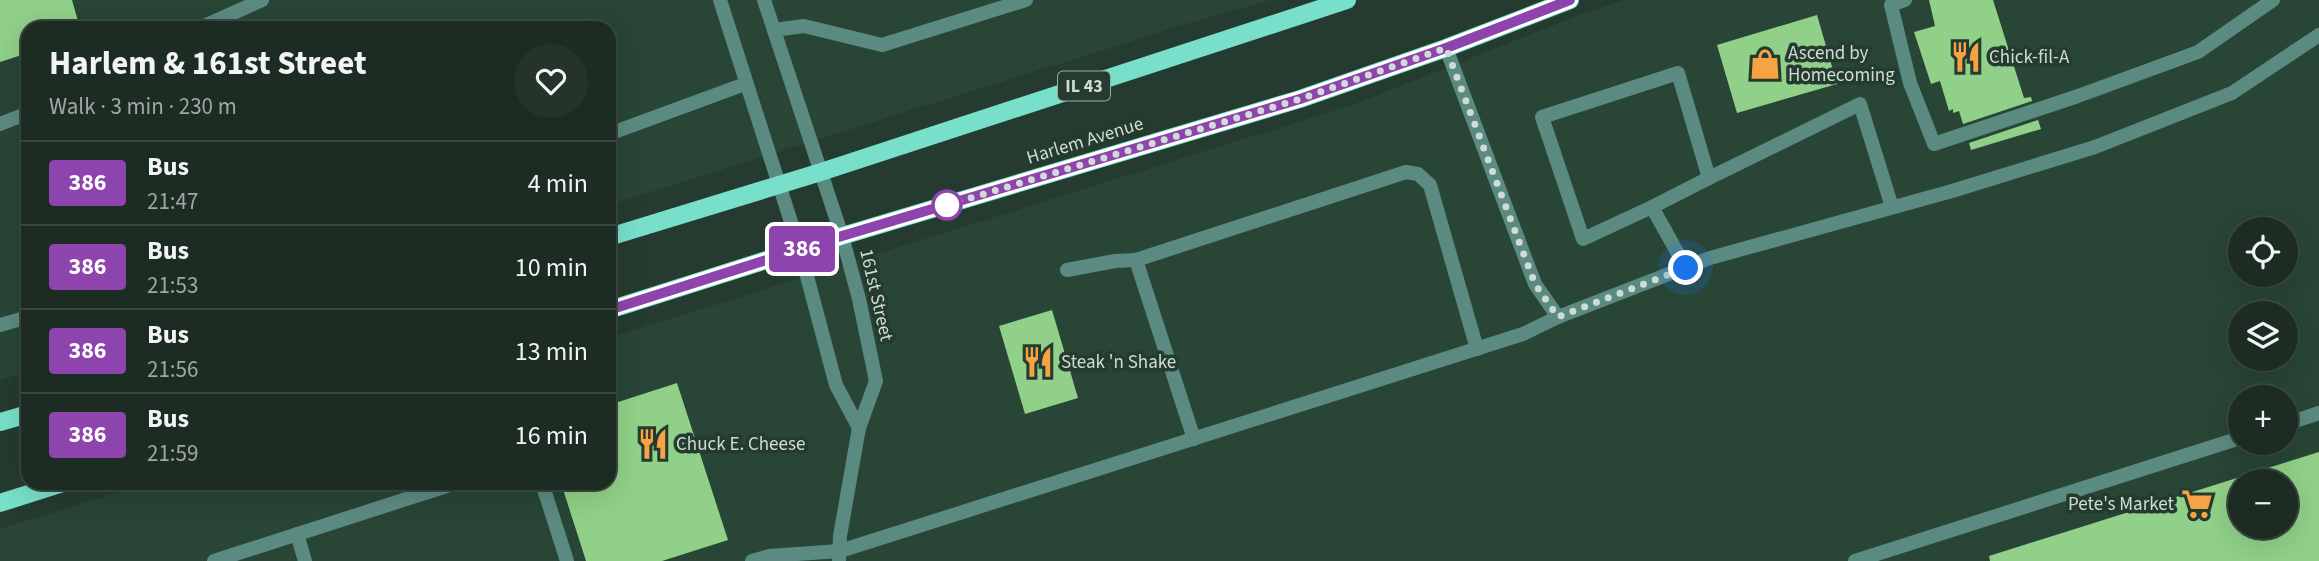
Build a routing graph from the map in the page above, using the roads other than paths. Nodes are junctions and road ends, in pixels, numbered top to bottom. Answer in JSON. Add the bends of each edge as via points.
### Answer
{"nodes":[{"id":1,"x":262,"y":0,"type":"edge"},
{"id":2,"x":720,"y":0,"type":"edge"},
{"id":3,"x":764,"y":0,"type":"edge"},
{"id":4,"x":1026,"y":0,"type":"edge"},
{"id":5,"x":1348,"y":0,"type":"edge"},
{"id":6,"x":1570,"y":0,"type":"edge"},
{"id":7,"x":1906,"y":0,"type":"edge"},
{"id":8,"x":2273,"y":0,"type":"edge"},
{"id":9,"x":216,"y":21,"type":"edge"},
{"id":10,"x":774,"y":30,"type":"junction"},
{"id":11,"x":2319,"y":35,"type":"edge"},
{"id":12,"x":1446,"y":48,"type":"junction"},
{"id":13,"x":746,"y":84,"type":"junction"},
{"id":14,"x":21,"y":116,"type":"edge"},
{"id":15,"x":0,"y":124,"type":"edge"},
{"id":16,"x":616,"y":131,"type":"edge"},
{"id":17,"x":821,"y":172,"type":"junction"},
{"id":18,"x":1709,"y":178,"type":"junction"},
{"id":19,"x":780,"y":185,"type":"junction"},
{"id":20,"x":1652,"y":207,"type":"junction"},
{"id":21,"x":1892,"y":207,"type":"junction"},
{"id":22,"x":616,"y":235,"type":"edge"},
{"id":23,"x":842,"y":236,"type":"junction"},
{"id":24,"x":800,"y":250,"type":"junction"},
{"id":25,"x":1136,"y":260,"type":"junction"},
{"id":26,"x":1686,"y":268,"type":"junction"},
{"id":27,"x":1067,"y":270,"type":"dead end"},
{"id":28,"x":616,"y":308,"type":"edge"},
{"id":29,"x":1558,"y":317,"type":"junction"},
{"id":30,"x":21,"y":319,"type":"edge"},
{"id":31,"x":0,"y":325,"type":"edge"},
{"id":32,"x":1477,"y":349,"type":"junction"},
{"id":33,"x":2319,"y":413,"type":"edge"},
{"id":34,"x":21,"y":416,"type":"edge"},
{"id":35,"x":2298,"y":420,"type":"edge"},
{"id":36,"x":0,"y":422,"type":"edge"},
{"id":37,"x":859,"y":428,"type":"junction"},
{"id":38,"x":1194,"y":439,"type":"junction"},
{"id":39,"x":2228,"y":442,"type":"edge"},
{"id":40,"x":41,"y":490,"type":"edge"},
{"id":41,"x":434,"y":490,"type":"edge"},
{"id":42,"x":544,"y":490,"type":"edge"},
{"id":43,"x":0,"y":503,"type":"edge"},
{"id":44,"x":297,"y":534,"type":"junction"},
{"id":45,"x":839,"y":556,"type":"edge"},
{"id":46,"x":214,"y":561,"type":"edge"},
{"id":47,"x":305,"y":561,"type":"edge"},
{"id":48,"x":567,"y":561,"type":"edge"},
{"id":49,"x":752,"y":561,"type":"edge"},
{"id":50,"x":1855,"y":561,"type":"edge"}],
"edges":[{"from":1,"to":9,"type":"lane"},
{"from":2,"to":13,"type":"lane"},
{"from":3,"to":10,"type":"lane","name":"161st Street"},
{"from":4,"to":10,"type":"lane","via":[[882,45],[804,26]]},
{"from":5,"to":17,"type":"main road","number":"IL 43"},
{"from":6,"to":12,"type":"main road","name":"Harlem Avenue"},
{"from":7,"to":8,"type":"lane","via":[[1891,5],[1910,83],[1934,144],[2198,52]]},
{"from":10,"to":17,"type":"lane","name":"161st Street"},
{"from":11,"to":21,"type":"lane","via":[[2232,93],[2095,147]]},
{"from":12,"to":23,"type":"main road","name":"Harlem Avenue","via":[[1300,99]]},
{"from":12,"to":29,"type":"lane","via":[[1535,284]]},
{"from":13,"to":16,"type":"lane"},
{"from":13,"to":19,"type":"lane"},
{"from":14,"to":15,"type":"lane"},
{"from":17,"to":19,"type":"main road","number":"IL 43"},
{"from":17,"to":23,"type":"lane","name":"161st Street"},
{"from":18,"to":20,"type":"lane"},
{"from":18,"to":20,"type":"lane","via":[[1678,73],[1542,117],[1583,239]]},
{"from":18,"to":21,"type":"lane","via":[[1860,104]]},
{"from":19,"to":22,"type":"main road","number":"IL 43"},
{"from":19,"to":24,"type":"lane"},
{"from":20,"to":26,"type":"lane"},
{"from":21,"to":26,"type":"lane"},
{"from":23,"to":24,"type":"main road","name":"Harlem Avenue"},
{"from":23,"to":37,"type":"lane","name":"161st Street","via":[[876,381]]},
{"from":24,"to":28,"type":"main road","name":"Harlem Avenue"},
{"from":24,"to":37,"type":"lane","via":[[836,385]]},
{"from":25,"to":27,"type":"lane"},
{"from":25,"to":32,"type":"lane","via":[[1406,172],[1418,174],[1430,185]]},
{"from":25,"to":38,"type":"lane"},
{"from":26,"to":29,"type":"lane"},
{"from":29,"to":32,"type":"lane"},
{"from":30,"to":31,"type":"lane"},
{"from":32,"to":38,"type":"lane"},
{"from":33,"to":35,"type":"lane"},
{"from":34,"to":36,"type":"main road"},
{"from":37,"to":45,"type":"lane","name":"161st Street"},
{"from":38,"to":45,"type":"lane"},
{"from":39,"to":50,"type":"lane"},
{"from":40,"to":43,"type":"main road"},
{"from":41,"to":44,"type":"lane"},
{"from":42,"to":48,"type":"lane"},
{"from":44,"to":46,"type":"lane"},
{"from":44,"to":47,"type":"lane"},
{"from":45,"to":49,"type":"lane","via":[[769,556]]}]}
